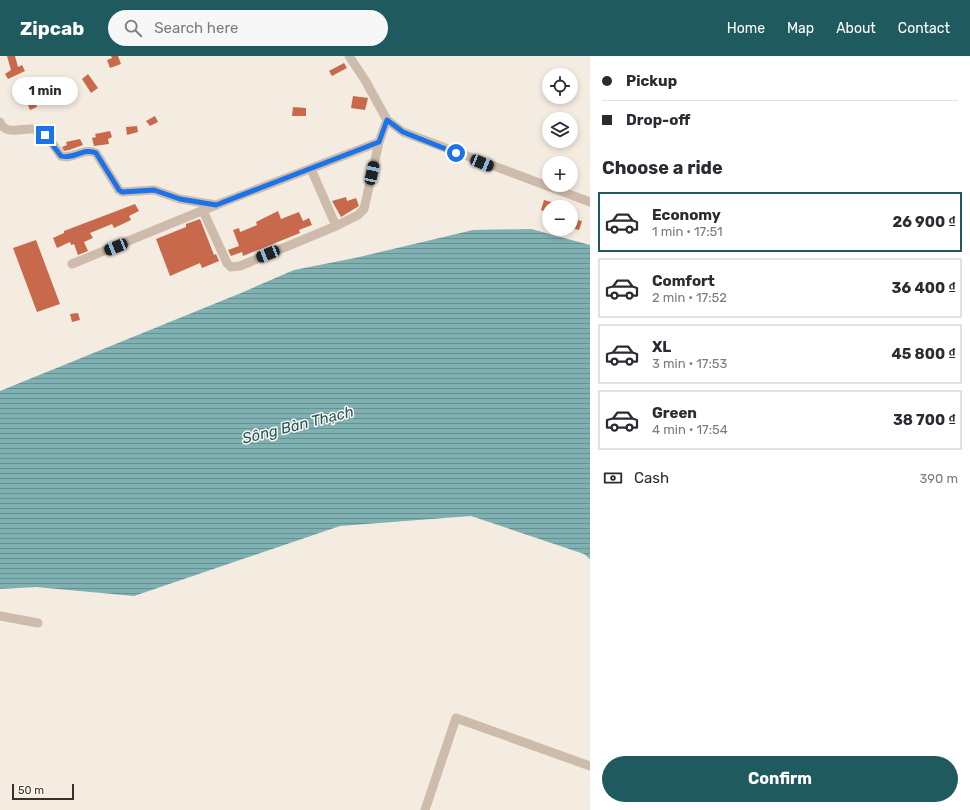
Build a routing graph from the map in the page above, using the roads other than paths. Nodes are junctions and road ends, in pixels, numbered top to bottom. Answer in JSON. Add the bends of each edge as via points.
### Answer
{"nodes":[{"id":1,"x":349,"y":56,"type":"edge"},
{"id":2,"x":387,"y":120,"type":"junction"},
{"id":3,"x":0,"y":122,"type":"edge"},
{"id":4,"x":379,"y":142,"type":"junction"},
{"id":5,"x":312,"y":169,"type":"junction"},
{"id":6,"x":590,"y":202,"type":"edge"},
{"id":7,"x":216,"y":205,"type":"junction"},
{"id":8,"x":203,"y":211,"type":"junction"},
{"id":9,"x":336,"y":226,"type":"junction"},
{"id":10,"x":72,"y":264,"type":"dead end"},
{"id":11,"x":0,"y":616,"type":"edge"},
{"id":12,"x":38,"y":623,"type":"dead end"},
{"id":13,"x":590,"y":766,"type":"edge"},
{"id":14,"x":425,"y":810,"type":"edge"}],
"edges":[{"from":1,"to":2,"type":"street"},
{"from":2,"to":4,"type":"street"},
{"from":2,"to":6,"type":"street","via":[[403,132]]},
{"from":3,"to":7,"type":"street","via":[[9,130],[33,128],[41,131],[61,156],[67,157],[87,151],[96,153],[122,192],[154,190],[180,199]]},
{"from":4,"to":5,"type":"street"},
{"from":4,"to":9,"type":"street","via":[[364,209],[358,215]]},
{"from":5,"to":7,"type":"street"},
{"from":5,"to":9,"type":"street"},
{"from":7,"to":8,"type":"street"},
{"from":8,"to":9,"type":"street","via":[[227,263],[231,266],[240,266]]},
{"from":8,"to":10,"type":"street"},
{"from":11,"to":12,"type":"street"},
{"from":13,"to":14,"type":"street","via":[[456,718]]}]}
